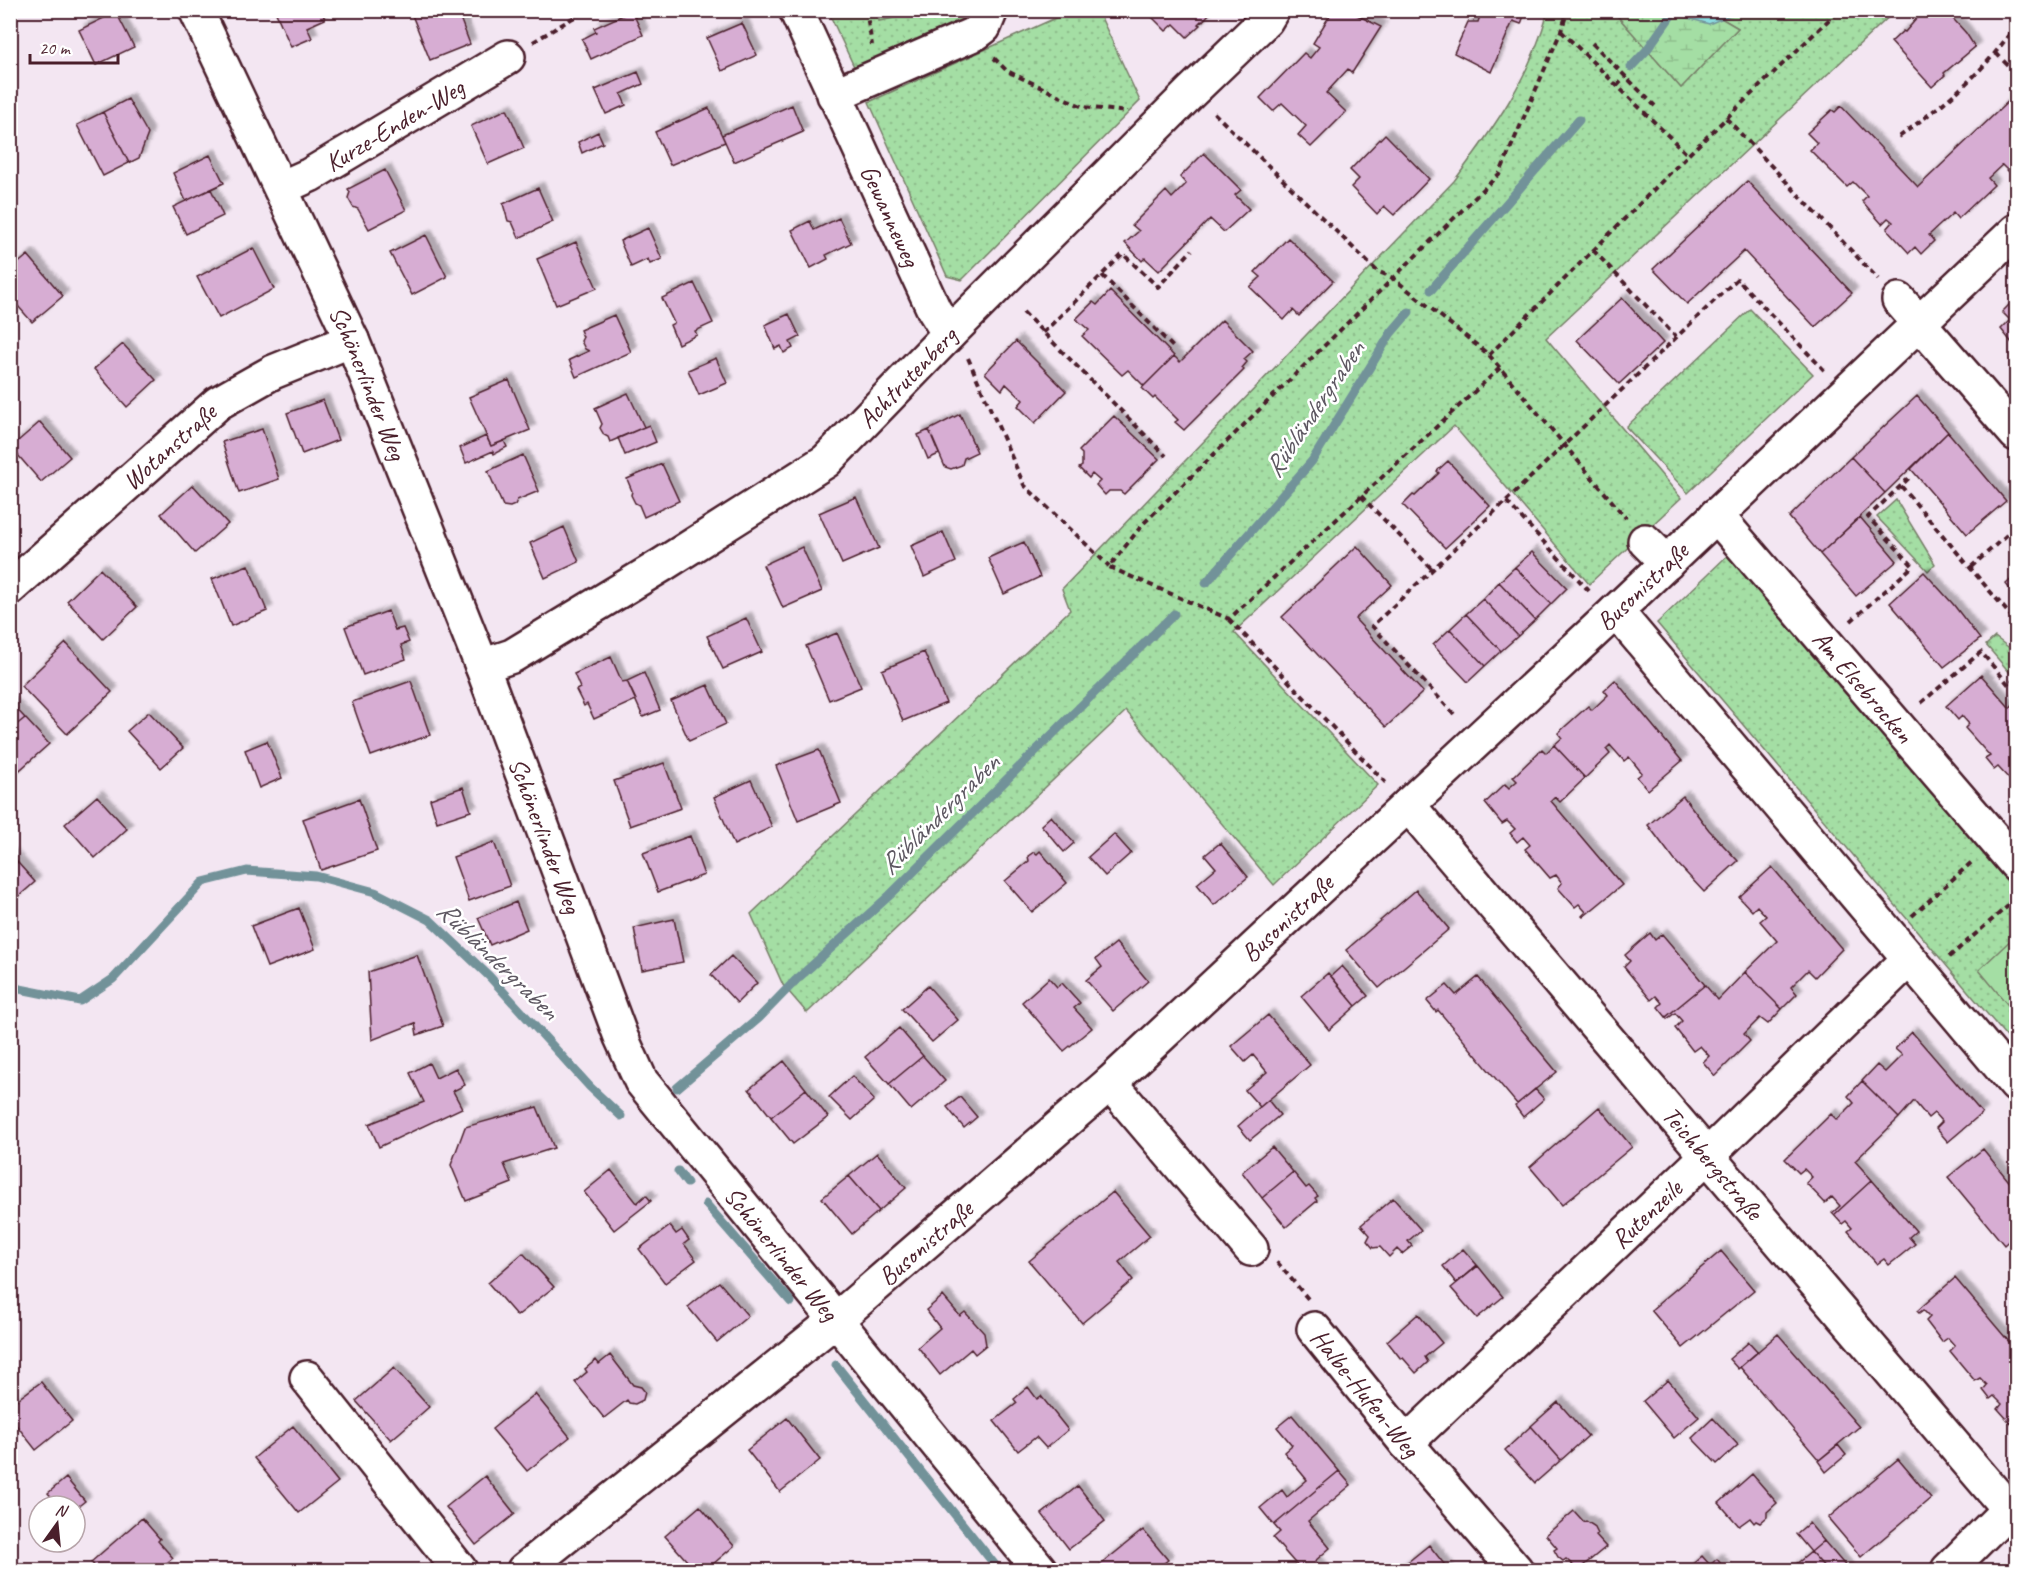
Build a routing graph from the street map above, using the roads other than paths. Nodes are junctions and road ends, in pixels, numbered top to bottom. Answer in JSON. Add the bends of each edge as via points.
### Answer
{"nodes":[{"id":1,"x":196,"y":10,"type":"edge"},
{"id":2,"x":796,"y":10,"type":"edge"},
{"id":3,"x":1272,"y":10,"type":"edge"},
{"id":4,"x":983,"y":22,"type":"edge"},
{"id":5,"x":507,"y":57,"type":"road end"},
{"id":6,"x":834,"y":95,"type":"junction"},
{"id":7,"x":280,"y":188,"type":"junction"},
{"id":8,"x":2016,"y":231,"type":"edge"},
{"id":9,"x":1909,"y":311,"type":"junction"},
{"id":10,"x":949,"y":334,"type":"junction"},
{"id":11,"x":352,"y":340,"type":"junction"},
{"id":12,"x":2016,"y":434,"type":"edge"},
{"id":13,"x":1716,"y":516,"type":"junction"},
{"id":14,"x":10,"y":588,"type":"edge"},
{"id":15,"x":1603,"y":602,"type":"junction"},
{"id":16,"x":482,"y":666,"type":"junction"},
{"id":17,"x":1397,"y":794,"type":"junction"},
{"id":18,"x":2010,"y":854,"type":"edge"},
{"id":19,"x":1908,"y":958,"type":"junction"},
{"id":20,"x":1110,"y":1083,"type":"junction"},
{"id":21,"x":2016,"y":1085,"type":"edge"},
{"id":22,"x":1708,"y":1155,"type":"junction"},
{"id":23,"x":1251,"y":1249,"type":"road end"},
{"id":24,"x":837,"y":1319,"type":"junction"},
{"id":25,"x":1314,"y":1329,"type":"road end"},
{"id":26,"x":307,"y":1378,"type":"dead end"},
{"id":27,"x":1406,"y":1443,"type":"junction"},
{"id":28,"x":2014,"y":1510,"type":"edge"},
{"id":29,"x":460,"y":1570,"type":"edge"},
{"id":30,"x":524,"y":1570,"type":"edge"},
{"id":31,"x":1040,"y":1570,"type":"edge"},
{"id":32,"x":1516,"y":1570,"type":"edge"},
{"id":33,"x":1947,"y":1570,"type":"edge"}],
"edges":[{"from":1,"to":7,"type":"street","name":"Schönerlinder Weg"},
{"from":2,"to":6,"type":"street","name":"Gewanneweg"},
{"from":3,"to":10,"type":"street","name":"Achtrutenberg"},
{"from":4,"to":6,"type":"street"},
{"from":5,"to":7,"type":"street","name":"Kurze-Enden-Weg","via":[[310,175]]},
{"from":6,"to":10,"type":"street","name":"Gewanneweg","via":[[934,310]]},
{"from":7,"to":11,"type":"street","name":"Schönerlinder Weg"},
{"from":8,"to":9,"type":"street","name":"Busonistraße"},
{"from":9,"to":12,"type":"street"},
{"from":9,"to":13,"type":"street","name":"Busonistraße","via":[[1845,393]]},
{"from":10,"to":16,"type":"street","name":"Achtrutenberg","via":[[826,461],[512,656]]},
{"from":11,"to":14,"type":"street","name":"Wotanstraße","via":[[273,372],[218,403]]},
{"from":11,"to":16,"type":"street","name":"Schönerlinder Weg"},
{"from":13,"to":15,"type":"street","name":"Busonistraße","via":[[1656,552]]},
{"from":13,"to":18,"type":"street","name":"Am Elsebrocken"},
{"from":15,"to":17,"type":"street","name":"Busonistraße"},
{"from":15,"to":19,"type":"street"},
{"from":16,"to":24,"type":"street","name":"Schönerlinder Weg","via":[[641,1081]]},
{"from":17,"to":20,"type":"street","name":"Busonistraße"},
{"from":17,"to":22,"type":"street","name":"Teichbergstraße"},
{"from":19,"to":21,"type":"street"},
{"from":19,"to":22,"type":"street","name":"Rutenzeile"},
{"from":20,"to":23,"type":"street"},
{"from":20,"to":24,"type":"street","name":"Busonistraße"},
{"from":22,"to":27,"type":"street","name":"Rutenzeile"},
{"from":22,"to":28,"type":"street","name":"Teichbergstraße"},
{"from":24,"to":30,"type":"street","name":"Busonistraße"},
{"from":24,"to":31,"type":"street","name":"Schönerlinder Weg"},
{"from":25,"to":27,"type":"street","name":"Halbe-Hufen-Weg"},
{"from":26,"to":29,"type":"street"},
{"from":27,"to":32,"type":"street","name":"Halbe-Hufen-Weg"},
{"from":28,"to":33,"type":"street"}]}
